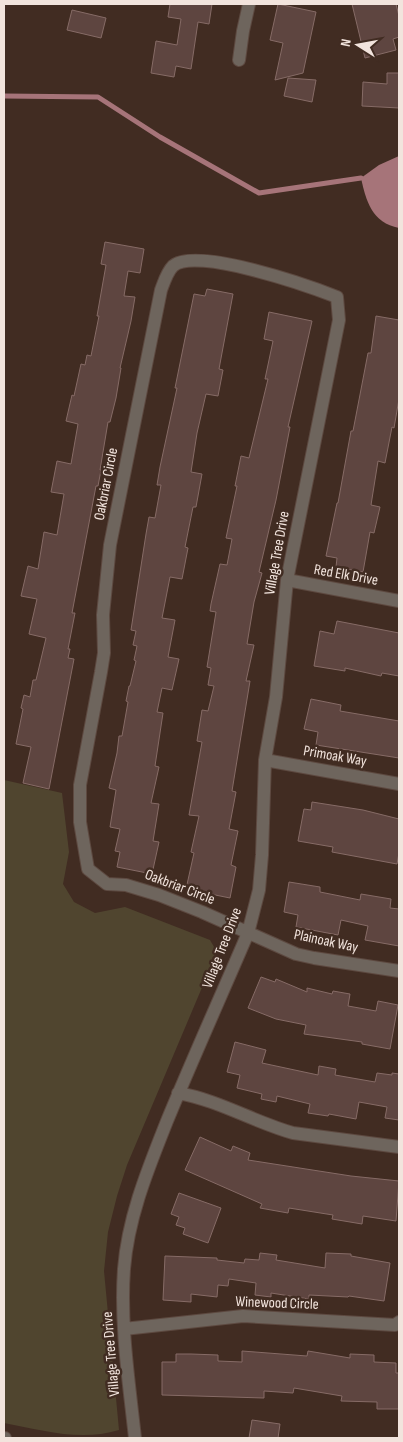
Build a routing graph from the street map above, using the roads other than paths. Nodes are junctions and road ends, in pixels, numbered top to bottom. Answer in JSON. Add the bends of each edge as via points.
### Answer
{"nodes":[{"id":1,"x":249,"y":4,"type":"edge"},
{"id":2,"x":239,"y":60,"type":"dead end"},
{"id":3,"x":312,"y":456,"type":"joint"},
{"id":4,"x":287,"y":580,"type":"junction"},
{"id":5,"x":399,"y":601,"type":"edge"},
{"id":6,"x":264,"y":760,"type":"junction"},
{"id":7,"x":399,"y":784,"type":"edge"},
{"id":8,"x":248,"y":933,"type":"junction"},
{"id":9,"x":399,"y":971,"type":"edge"},
{"id":10,"x":178,"y":1093,"type":"junction"},
{"id":11,"x":399,"y":1147,"type":"edge"},
{"id":12,"x":399,"y":1322,"type":"edge"},
{"id":13,"x":124,"y":1329,"type":"junction"},
{"id":14,"x":135,"y":1438,"type":"edge"}],
"edges":[{"from":1,"to":2,"type":"street"},
{"from":3,"to":4,"type":"street","name":"Village Tree Drive"},
{"from":3,"to":8,"type":"street","name":"Oakbriar Circle","via":[[339,320],[336,297],[252,269],[193,259],[174,265],[162,290],[110,546],[103,615],[104,653],[80,785],[80,822],[88,869],[107,884],[143,889]]},
{"from":4,"to":5,"type":"street","name":"Red Elk Drive"},
{"from":4,"to":6,"type":"street","name":"Village Tree Drive","via":[[276,697]]},
{"from":6,"to":7,"type":"street","name":"Primoak Way"},
{"from":6,"to":8,"type":"street","name":"Village Tree Drive","via":[[259,890]]},
{"from":8,"to":9,"type":"street","name":"Plainoak Way","via":[[296,954]]},
{"from":8,"to":10,"type":"street","name":"Village Tree Drive"},
{"from":10,"to":11,"type":"street","via":[[199,1097],[293,1133]]},
{"from":10,"to":13,"type":"street","name":"Village Tree Drive","via":[[134,1213],[124,1269]]},
{"from":12,"to":13,"type":"street","name":"Winewood Circle","via":[[395,1325],[243,1316]]},
{"from":13,"to":14,"type":"street","name":"Village Tree Drive"}]}
